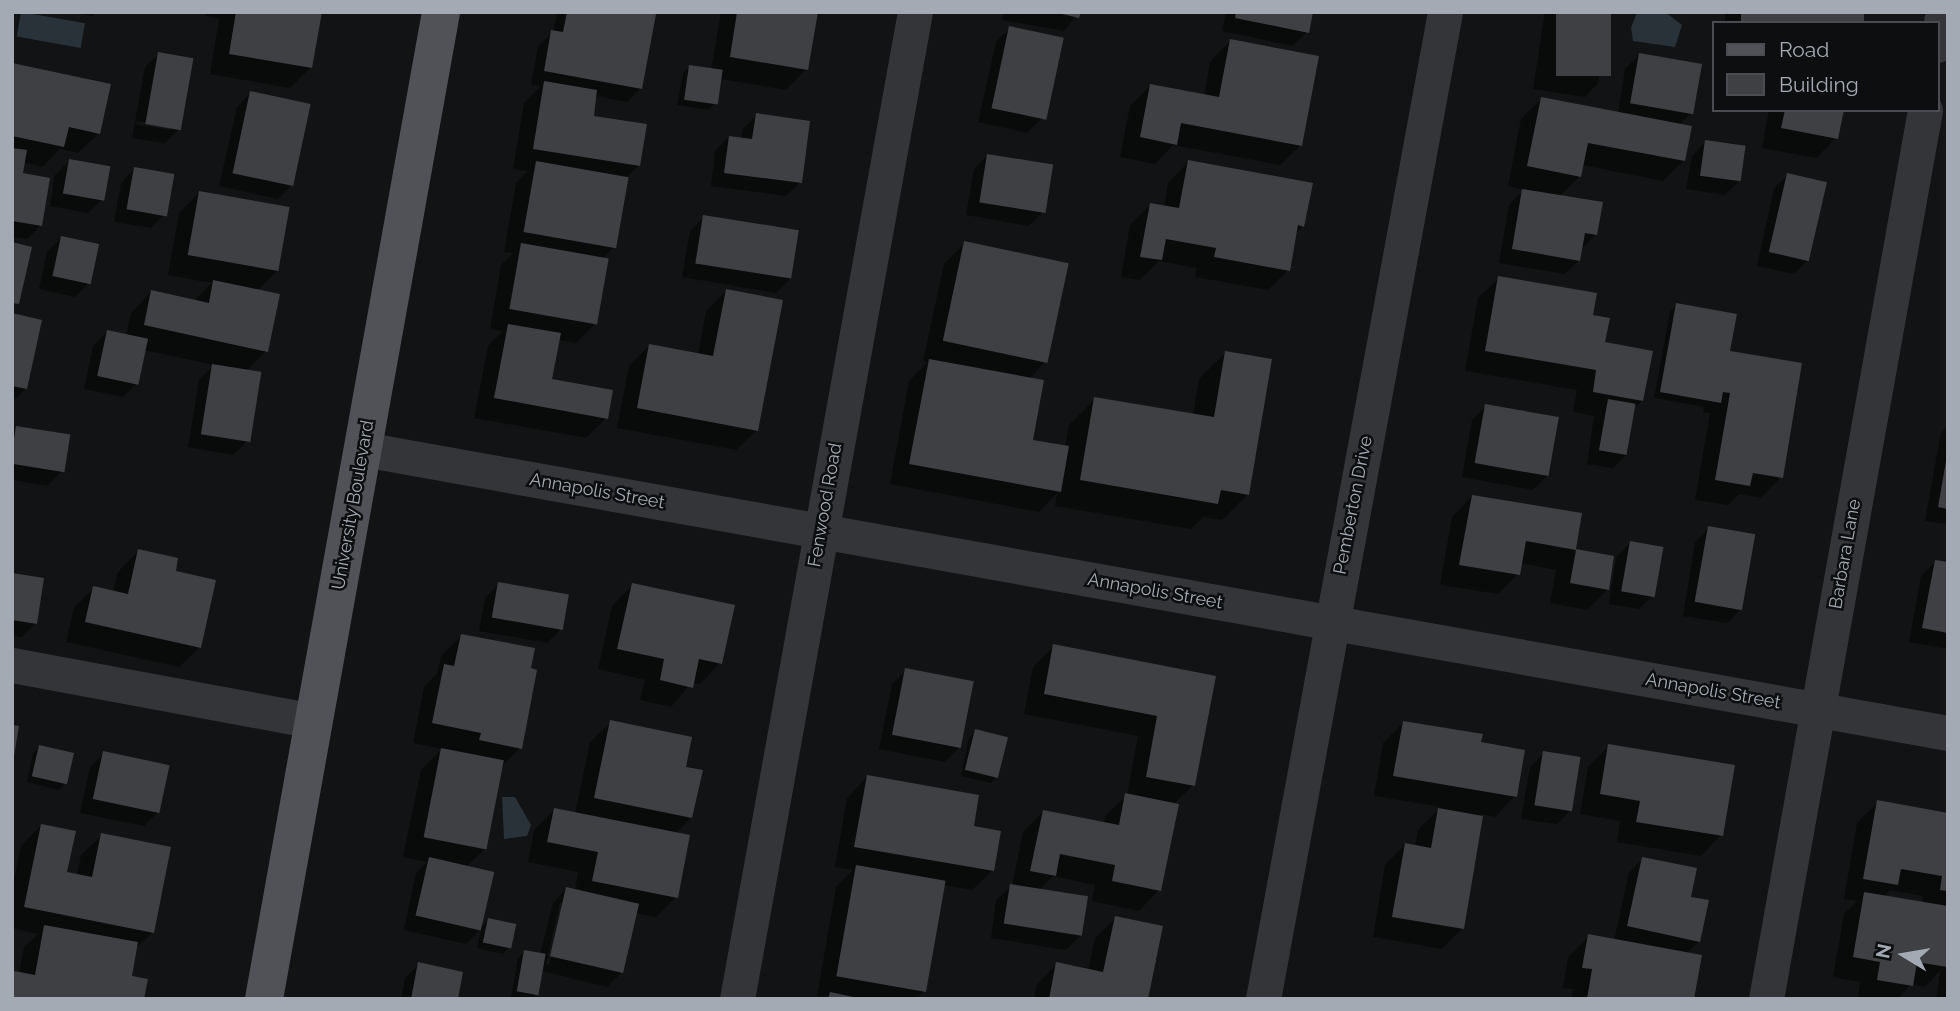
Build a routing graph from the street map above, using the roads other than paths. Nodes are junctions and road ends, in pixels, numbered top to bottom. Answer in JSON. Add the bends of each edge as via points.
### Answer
{"nodes":[{"id":1,"x":441,"y":12,"type":"edge"},
{"id":2,"x":915,"y":12,"type":"edge"},
{"id":3,"x":1445,"y":12,"type":"edge"},
{"id":4,"x":1943,"y":12,"type":"edge"},
{"id":5,"x":1939,"y":34,"type":"edge"},
{"id":6,"x":1925,"y":112,"type":"edge"},
{"id":7,"x":363,"y":449,"type":"junction"},
{"id":8,"x":820,"y":531,"type":"junction"},
{"id":9,"x":1331,"y":622,"type":"junction"},
{"id":10,"x":12,"y":665,"type":"edge"},
{"id":11,"x":1817,"y":709,"type":"junction"},
{"id":12,"x":314,"y":721,"type":"junction"},
{"id":13,"x":1948,"y":733,"type":"edge"},
{"id":14,"x":264,"y":999,"type":"edge"},
{"id":15,"x":737,"y":999,"type":"edge"},
{"id":16,"x":1263,"y":999,"type":"edge"},
{"id":17,"x":1766,"y":999,"type":"edge"}],
"edges":[{"from":1,"to":7,"type":"main road","name":"University Boulevard"},
{"from":2,"to":8,"type":"street","name":"Fenwood Road"},
{"from":3,"to":9,"type":"street","name":"Pemberton Drive"},
{"from":4,"to":5,"type":"street"},
{"from":6,"to":11,"type":"street","name":"Barbara Lane"},
{"from":7,"to":8,"type":"street","name":"Annapolis Street"},
{"from":7,"to":12,"type":"main road","name":"University Boulevard"},
{"from":8,"to":9,"type":"street","name":"Annapolis Street"},
{"from":8,"to":15,"type":"street","name":"Fenwood Road"},
{"from":9,"to":11,"type":"street","name":"Annapolis Street"},
{"from":9,"to":16,"type":"street","name":"Pemberton Drive"},
{"from":10,"to":12,"type":"street"},
{"from":11,"to":13,"type":"street","name":"Annapolis Street"},
{"from":11,"to":17,"type":"street","name":"Barbara Lane"},
{"from":12,"to":14,"type":"main road","name":"University Boulevard"}]}
